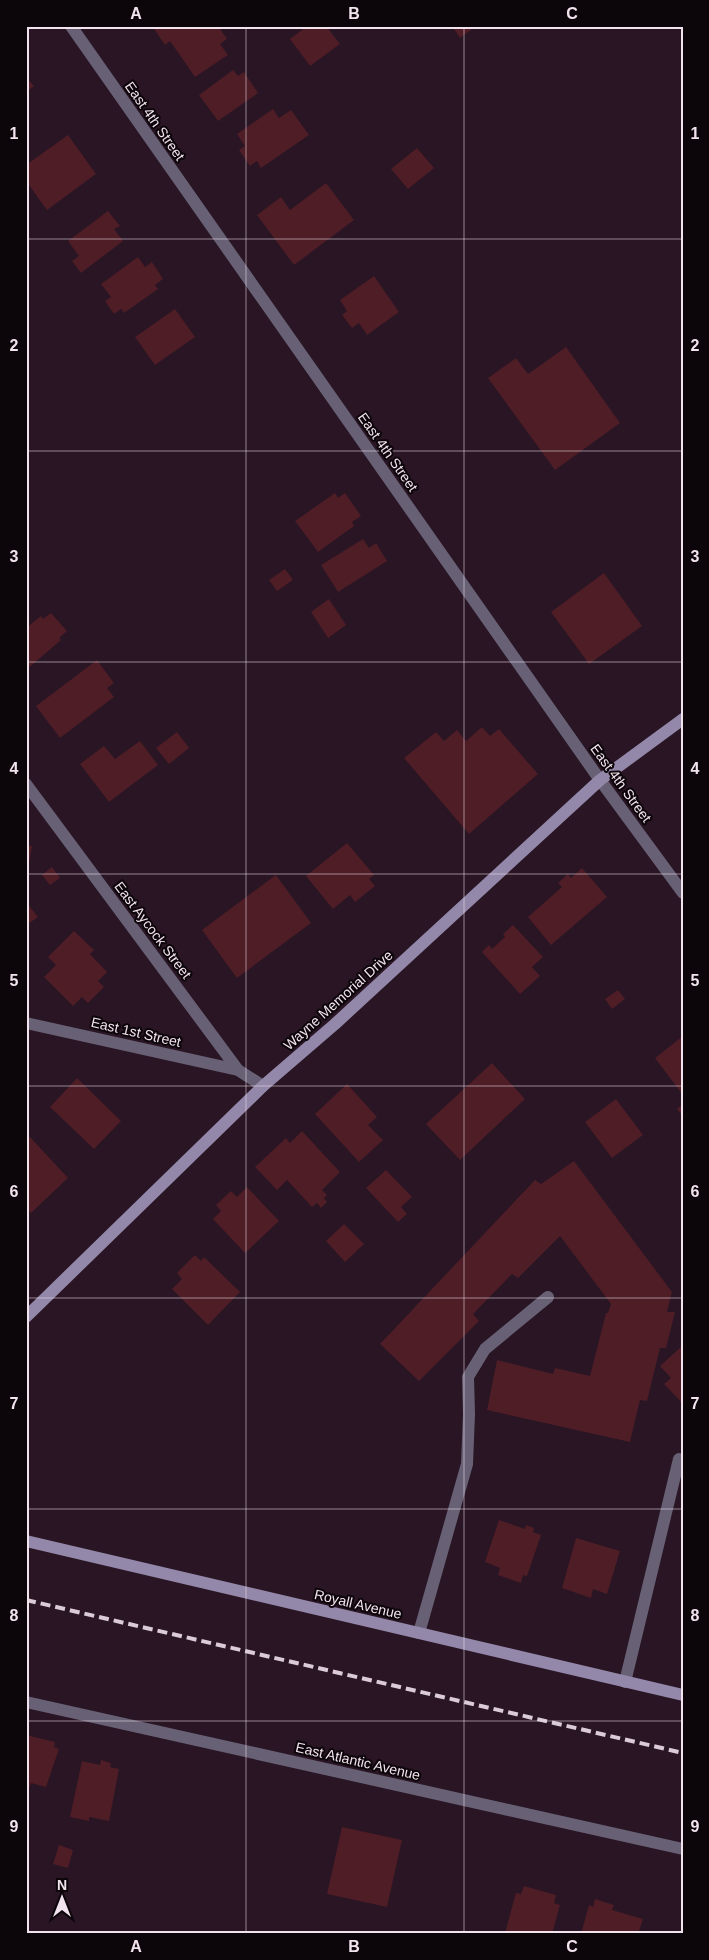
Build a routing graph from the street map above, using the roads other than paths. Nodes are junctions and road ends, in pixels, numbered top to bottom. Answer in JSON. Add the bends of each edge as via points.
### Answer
{"nodes":[{"id":1,"x":70,"y":26,"type":"edge"},
{"id":2,"x":683,"y":719,"type":"edge"},
{"id":3,"x":600,"y":780,"type":"junction"},
{"id":4,"x":26,"y":784,"type":"edge"},
{"id":5,"x":683,"y":894,"type":"edge"},
{"id":6,"x":26,"y":1023,"type":"edge"},
{"id":7,"x":238,"y":1070,"type":"junction"},
{"id":8,"x":263,"y":1086,"type":"junction"},
{"id":9,"x":548,"y":1297,"type":"dead end"},
{"id":10,"x":26,"y":1318,"type":"edge"},
{"id":11,"x":679,"y":1459,"type":"dead end"},
{"id":12,"x":26,"y":1541,"type":"edge"},
{"id":13,"x":419,"y":1633,"type":"junction"},
{"id":14,"x":625,"y":1682,"type":"junction"},
{"id":15,"x":683,"y":1695,"type":"edge"},
{"id":16,"x":26,"y":1702,"type":"edge"},
{"id":17,"x":683,"y":1849,"type":"edge"}],
"edges":[{"from":1,"to":3,"type":"street","name":"East 4th Street"},
{"from":2,"to":3,"type":"main road","name":"Wayne Memorial Drive"},
{"from":3,"to":5,"type":"street","name":"East 4th Street"},
{"from":3,"to":8,"type":"main road","name":"Wayne Memorial Drive","via":[[335,1024]]},
{"from":4,"to":7,"type":"street","name":"East Aycock Street"},
{"from":6,"to":7,"type":"street","name":"East 1st Street"},
{"from":7,"to":8,"type":"street","name":"East Aycock Street"},
{"from":8,"to":10,"type":"main road","name":"Wayne Memorial Drive"},
{"from":9,"to":13,"type":"street","via":[[485,1349],[468,1377],[467,1464]]},
{"from":11,"to":14,"type":"street"},
{"from":12,"to":13,"type":"main road","name":"Royall Avenue"},
{"from":13,"to":14,"type":"main road","name":"Royall Avenue"},
{"from":14,"to":15,"type":"main road","name":"Royall Avenue"},
{"from":16,"to":17,"type":"street","name":"East Atlantic Avenue"}]}
